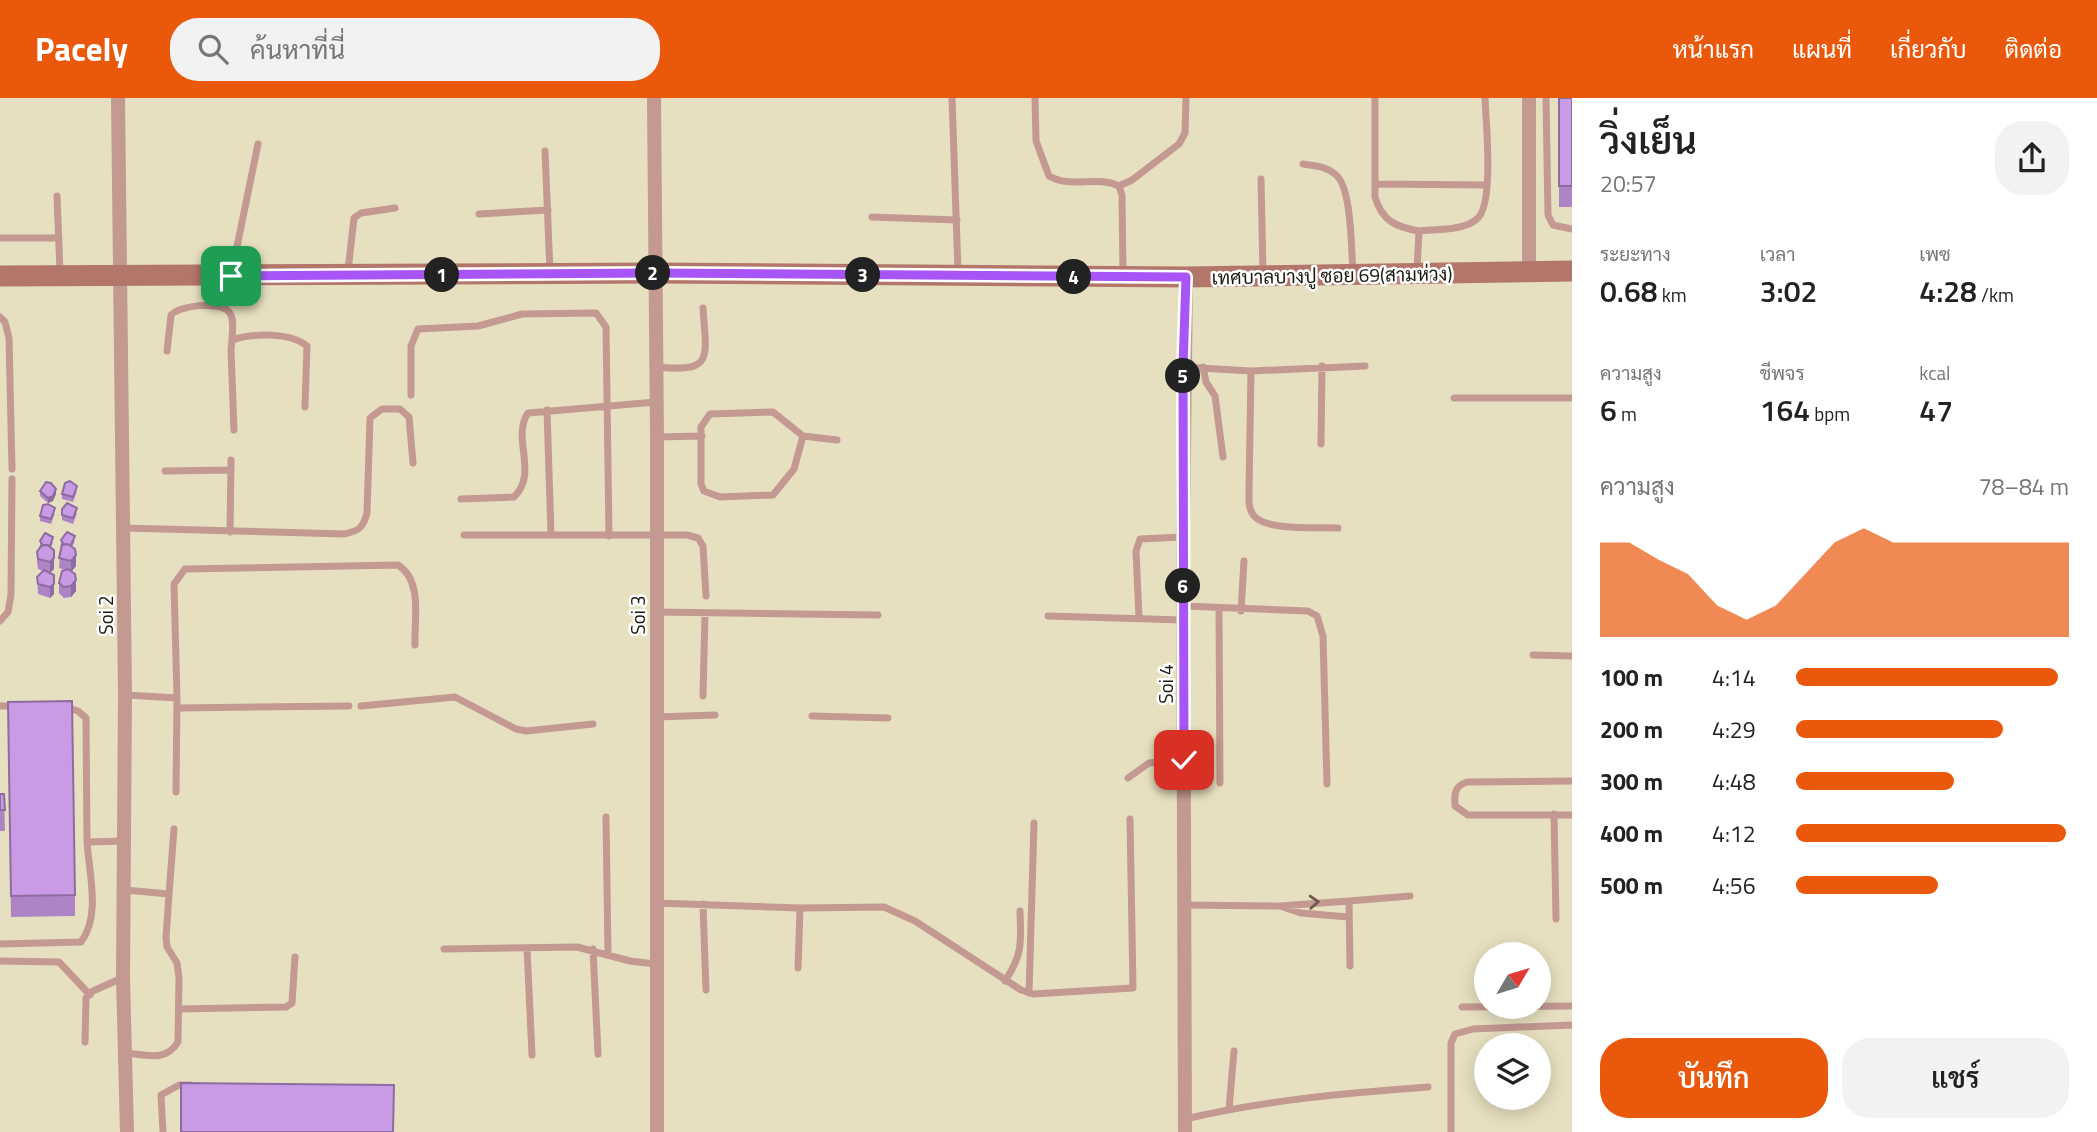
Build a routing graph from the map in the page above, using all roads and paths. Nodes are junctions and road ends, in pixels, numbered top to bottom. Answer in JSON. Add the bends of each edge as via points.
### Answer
{"nodes":[{"id":1,"x":118,"y":98,"type":"edge"},
{"id":2,"x":654,"y":98,"type":"edge"},
{"id":3,"x":952,"y":98,"type":"edge"},
{"id":4,"x":1035,"y":98,"type":"edge"},
{"id":5,"x":1186,"y":98,"type":"edge"},
{"id":6,"x":1375,"y":98,"type":"edge"},
{"id":7,"x":1485,"y":98,"type":"edge"},
{"id":8,"x":1529,"y":98,"type":"edge"},
{"id":9,"x":1546,"y":98,"type":"edge"},
{"id":10,"x":258,"y":144,"type":"dead end"},
{"id":11,"x":545,"y":151,"type":"dead end"},
{"id":12,"x":1303,"y":164,"type":"dead end"},
{"id":13,"x":1261,"y":179,"type":"dead end"},
{"id":14,"x":1375,"y":184,"type":"junction"},
{"id":15,"x":1487,"y":185,"type":"junction"},
{"id":16,"x":1119,"y":186,"type":"junction"},
{"id":17,"x":57,"y":196,"type":"dead end"},
{"id":18,"x":395,"y":208,"type":"dead end"},
{"id":19,"x":548,"y":210,"type":"junction"},
{"id":20,"x":480,"y":214,"type":"dead end"},
{"id":21,"x":872,"y":217,"type":"dead end"},
{"id":22,"x":957,"y":220,"type":"junction"},
{"id":23,"x":1572,"y":229,"type":"edge"},
{"id":24,"x":1419,"y":231,"type":"junction"},
{"id":25,"x":0,"y":238,"type":"edge"},
{"id":26,"x":59,"y":238,"type":"junction"},
{"id":27,"x":1572,"y":271,"type":"edge"},
{"id":28,"x":1529,"y":272,"type":"junction"},
{"id":29,"x":655,"y":273,"type":"junction"},
{"id":30,"x":120,"y":274,"type":"junction"},
{"id":31,"x":348,"y":275,"type":"junction"},
{"id":32,"x":551,"y":275,"type":"junction"},
{"id":33,"x":1417,"y":275,"type":"junction"},
{"id":34,"x":0,"y":276,"type":"edge"},
{"id":35,"x":60,"y":276,"type":"junction"},
{"id":36,"x":231,"y":276,"type":"junction"},
{"id":37,"x":958,"y":276,"type":"junction"},
{"id":38,"x":1263,"y":276,"type":"junction"},
{"id":39,"x":1354,"y":276,"type":"junction"},
{"id":40,"x":1123,"y":277,"type":"junction"},
{"id":41,"x":1186,"y":277,"type":"junction"},
{"id":42,"x":703,"y":308,"type":"dead end"},
{"id":43,"x":0,"y":317,"type":"edge"},
{"id":44,"x":232,"y":340,"type":"junction"},
{"id":45,"x":167,"y":351,"type":"dead end"},
{"id":46,"x":1322,"y":366,"type":"junction"},
{"id":47,"x":1365,"y":366,"type":"dead end"},
{"id":48,"x":657,"y":367,"type":"junction"},
{"id":49,"x":1183,"y":367,"type":"junction"},
{"id":50,"x":1203,"y":367,"type":"junction"},
{"id":51,"x":1251,"y":371,"type":"junction"},
{"id":52,"x":411,"y":395,"type":"dead end"},
{"id":53,"x":1454,"y":398,"type":"dead end"},
{"id":54,"x":1572,"y":398,"type":"edge"},
{"id":55,"x":656,"y":402,"type":"junction"},
{"id":56,"x":306,"y":407,"type":"dead end"},
{"id":57,"x":610,"y":407,"type":"junction"},
{"id":58,"x":547,"y":410,"type":"junction"},
{"id":59,"x":234,"y":430,"type":"dead end"},
{"id":60,"x":702,"y":436,"type":"junction"},
{"id":61,"x":803,"y":436,"type":"junction"},
{"id":62,"x":657,"y":437,"type":"junction"},
{"id":63,"x":837,"y":440,"type":"dead end"},
{"id":64,"x":1321,"y":444,"type":"dead end"},
{"id":65,"x":1223,"y":457,"type":"dead end"},
{"id":66,"x":231,"y":460,"type":"dead end"},
{"id":67,"x":413,"y":463,"type":"dead end"},
{"id":68,"x":12,"y":469,"type":"dead end"},
{"id":69,"x":231,"y":470,"type":"junction"},
{"id":70,"x":165,"y":471,"type":"dead end"},
{"id":71,"x":12,"y":480,"type":"dead end"},
{"id":72,"x":461,"y":499,"type":"dead end"},
{"id":73,"x":124,"y":528,"type":"junction"},
{"id":74,"x":1338,"y":528,"type":"dead end"},
{"id":75,"x":230,"y":532,"type":"junction"},
{"id":76,"x":657,"y":534,"type":"junction"},
{"id":77,"x":551,"y":535,"type":"junction"},
{"id":78,"x":464,"y":536,"type":"dead end"},
{"id":79,"x":609,"y":536,"type":"junction"},
{"id":80,"x":1183,"y":537,"type":"junction"},
{"id":81,"x":1244,"y":561,"type":"dead end"},
{"id":82,"x":706,"y":597,"type":"dead end"},
{"id":83,"x":1219,"y":608,"type":"junction"},
{"id":84,"x":1241,"y":611,"type":"junction"},
{"id":85,"x":657,"y":612,"type":"junction"},
{"id":86,"x":1183,"y":613,"type":"junction"},
{"id":87,"x":705,"y":614,"type":"junction"},
{"id":88,"x":878,"y":615,"type":"dead end"},
{"id":89,"x":1048,"y":616,"type":"dead end"},
{"id":90,"x":1139,"y":618,"type":"junction"},
{"id":91,"x":0,"y":621,"type":"edge"},
{"id":92,"x":415,"y":645,"type":"dead end"},
{"id":93,"x":1533,"y":655,"type":"dead end"},
{"id":94,"x":1572,"y":656,"type":"edge"},
{"id":95,"x":125,"y":695,"type":"junction"},
{"id":96,"x":703,"y":696,"type":"dead end"},
{"id":97,"x":177,"y":698,"type":"junction"},
{"id":98,"x":0,"y":706,"type":"edge"},
{"id":99,"x":24,"y":706,"type":"edge"},
{"id":100,"x":49,"y":706,"type":"edge"},
{"id":101,"x":349,"y":706,"type":"dead end"},
{"id":102,"x":361,"y":706,"type":"dead end"},
{"id":103,"x":177,"y":708,"type":"junction"},
{"id":104,"x":715,"y":715,"type":"dead end"},
{"id":105,"x":812,"y":716,"type":"dead end"},
{"id":106,"x":657,"y":717,"type":"junction"},
{"id":107,"x":888,"y":718,"type":"dead end"},
{"id":108,"x":593,"y":724,"type":"dead end"},
{"id":109,"x":1184,"y":760,"type":"junction"},
{"id":110,"x":1128,"y":778,"type":"dead end"},
{"id":111,"x":1572,"y":781,"type":"edge"},
{"id":112,"x":1220,"y":783,"type":"dead end"},
{"id":113,"x":1326,"y":784,"type":"dead end"},
{"id":114,"x":176,"y":792,"type":"dead end"},
{"id":115,"x":1554,"y":814,"type":"junction"},
{"id":116,"x":1572,"y":815,"type":"edge"},
{"id":117,"x":606,"y":817,"type":"dead end"},
{"id":118,"x":1130,"y":819,"type":"dead end"},
{"id":119,"x":1034,"y":823,"type":"dead end"},
{"id":120,"x":174,"y":829,"type":"dead end"},
{"id":121,"x":125,"y":841,"type":"junction"},
{"id":122,"x":87,"y":842,"type":"junction"},
{"id":123,"x":125,"y":890,"type":"junction"},
{"id":124,"x":169,"y":894,"type":"junction"},
{"id":125,"x":1410,"y":896,"type":"dead end"},
{"id":126,"x":1349,"y":901,"type":"junction"},
{"id":127,"x":655,"y":902,"type":"junction"},
{"id":128,"x":703,"y":904,"type":"junction"},
{"id":129,"x":1183,"y":905,"type":"junction"},
{"id":130,"x":1280,"y":906,"type":"junction"},
{"id":131,"x":800,"y":908,"type":"junction"},
{"id":132,"x":1020,"y":911,"type":"dead end"},
{"id":133,"x":1348,"y":917,"type":"junction"},
{"id":134,"x":1556,"y":919,"type":"dead end"},
{"id":135,"x":0,"y":944,"type":"edge"},
{"id":136,"x":527,"y":948,"type":"junction"},
{"id":137,"x":444,"y":949,"type":"dead end"},
{"id":138,"x":593,"y":949,"type":"junction"},
{"id":139,"x":608,"y":954,"type":"junction"},
{"id":140,"x":295,"y":957,"type":"dead end"},
{"id":141,"x":0,"y":961,"type":"edge"},
{"id":142,"x":655,"y":964,"type":"junction"},
{"id":143,"x":1350,"y":966,"type":"dead end"},
{"id":144,"x":798,"y":968,"type":"dead end"},
{"id":145,"x":123,"y":978,"type":"junction"},
{"id":146,"x":1005,"y":981,"type":"junction"},
{"id":147,"x":706,"y":990,"type":"dead end"},
{"id":148,"x":1029,"y":993,"type":"junction"},
{"id":149,"x":90,"y":995,"type":"junction"},
{"id":150,"x":1572,"y":1006,"type":"edge"},
{"id":151,"x":1462,"y":1007,"type":"dead end"},
{"id":152,"x":179,"y":1009,"type":"junction"},
{"id":153,"x":1572,"y":1025,"type":"edge"},
{"id":154,"x":85,"y":1042,"type":"dead end"},
{"id":155,"x":1234,"y":1051,"type":"dead end"},
{"id":156,"x":126,"y":1053,"type":"junction"},
{"id":157,"x":598,"y":1054,"type":"dead end"},
{"id":158,"x":532,"y":1055,"type":"dead end"},
{"id":159,"x":205,"y":1086,"type":"edge"},
{"id":160,"x":1428,"y":1087,"type":"dead end"},
{"id":161,"x":1229,"y":1109,"type":"junction"},
{"id":162,"x":1185,"y":1125,"type":"edge"},
{"id":163,"x":127,"y":1132,"type":"edge"},
{"id":164,"x":163,"y":1132,"type":"edge"},
{"id":165,"x":657,"y":1132,"type":"edge"},
{"id":166,"x":1451,"y":1132,"type":"edge"}],
"edges":[{"from":1,"to":30,"type":"street","name":"Soi 2"},
{"from":2,"to":29,"type":"street","name":"Soi 3"},
{"from":3,"to":22,"type":"lane"},
{"from":4,"to":16,"type":"lane","via":[[1036,141],[1049,176],[1071,184],[1112,182]]},
{"from":5,"to":16,"type":"lane","via":[[1185,133],[1179,144]]},
{"from":6,"to":14,"type":"lane"},
{"from":7,"to":15,"type":"lane"},
{"from":8,"to":28,"type":"street"},
{"from":9,"to":23,"type":"lane","via":[[1548,215],[1553,225]]},
{"from":10,"to":36,"type":"lane"},
{"from":11,"to":19,"type":"lane"},
{"from":12,"to":39,"type":"lane","via":[[1338,175],[1346,189]]},
{"from":13,"to":38,"type":"lane"},
{"from":14,"to":15,"type":"lane"},
{"from":14,"to":24,"type":"lane","via":[[1378,209],[1388,221]]},
{"from":15,"to":24,"type":"lane","via":[[1478,218],[1466,225]]},
{"from":16,"to":40,"type":"lane"},
{"from":17,"to":26,"type":"lane"},
{"from":18,"to":31,"type":"lane","via":[[354,218]]},
{"from":19,"to":20,"type":"lane"},
{"from":19,"to":32,"type":"lane"},
{"from":21,"to":22,"type":"lane"},
{"from":22,"to":37,"type":"lane"},
{"from":24,"to":33,"type":"lane"},
{"from":25,"to":26,"type":"lane"},
{"from":26,"to":35,"type":"lane"},
{"from":27,"to":28,"type":"street","name":"เทศบาลบางปู ซอย 69(สามห่วง)"},
{"from":28,"to":33,"type":"street","name":"เทศบาลบางปู ซอย 69(สามห่วง)"},
{"from":29,"to":32,"type":"street","name":"เทศบาลบางปู ซอย 69(สามห่วง)"},
{"from":29,"to":37,"type":"street","name":"เทศบาลบางปู ซอย 69(สามห่วง)"},
{"from":29,"to":48,"type":"street","name":"Soi 3"},
{"from":30,"to":35,"type":"street","name":"เทศบาลบางปู ซอย 69(สามห่วง)"},
{"from":30,"to":36,"type":"street","name":"เทศบาลบางปู ซอย 69(สามห่วง)"},
{"from":30,"to":73,"type":"street","name":"Soi 2"},
{"from":31,"to":32,"type":"street","name":"เทศบาลบางปู ซอย 69(สามห่วง)"},
{"from":31,"to":36,"type":"street","name":"เทศบาลบางปู ซอย 69(สามห่วง)"},
{"from":33,"to":39,"type":"street","name":"เทศบาลบางปู ซอย 69(สามห่วง)"},
{"from":34,"to":35,"type":"street","name":"เทศบาลบางปู ซอย 69(สามห่วง)"},
{"from":37,"to":40,"type":"street","name":"เทศบาลบางปู ซอย 69(สามห่วง)"},
{"from":38,"to":39,"type":"street","name":"เทศบาลบางปู ซอย 69(สามห่วง)"},
{"from":38,"to":41,"type":"street","name":"เทศบาลบางปู ซอย 69(สามห่วง)"},
{"from":40,"to":41,"type":"street","name":"เทศบาลบางปู ซอย 69(สามห่วง)"},
{"from":41,"to":49,"type":"street","name":"Soi 4"},
{"from":42,"to":48,"type":"lane","via":[[703,360],[687,370]]},
{"from":43,"to":68,"type":"lane","via":[[9,338]]},
{"from":44,"to":45,"type":"lane","via":[[228,310],[221,306],[184,308],[171,315]]},
{"from":44,"to":56,"type":"lane","via":[[291,338],[307,346]]},
{"from":44,"to":59,"type":"lane"},
{"from":46,"to":47,"type":"lane"},
{"from":46,"to":51,"type":"lane"},
{"from":46,"to":64,"type":"lane"},
{"from":48,"to":55,"type":"street","name":"Soi 3"},
{"from":49,"to":50,"type":"lane"},
{"from":49,"to":80,"type":"street","name":"Soi 4"},
{"from":50,"to":51,"type":"lane"},
{"from":50,"to":65,"type":"lane","via":[[1215,396]]},
{"from":51,"to":74,"type":"lane","via":[[1250,509],[1269,525]]},
{"from":52,"to":57,"type":"lane","via":[[411,346],[418,329],[478,326],[522,314],[596,313],[606,327]]},
{"from":53,"to":54,"type":"lane"},
{"from":55,"to":57,"type":"lane"},
{"from":55,"to":62,"type":"street","name":"Soi 3"},
{"from":57,"to":58,"type":"lane"},
{"from":57,"to":79,"type":"lane"},
{"from":58,"to":72,"type":"lane","via":[[534,410],[525,417],[526,477],[520,491],[514,497]]},
{"from":58,"to":77,"type":"lane"},
{"from":60,"to":61,"type":"lane","via":[[704,420],[719,412],[774,412]]},
{"from":60,"to":61,"type":"lane","via":[[701,484],[710,496],[720,497],[773,495],[794,469]]},
{"from":60,"to":62,"type":"lane"},
{"from":61,"to":63,"type":"lane"},
{"from":62,"to":76,"type":"street","name":"Soi 3"},
{"from":66,"to":69,"type":"lane"},
{"from":67,"to":75,"type":"lane","via":[[409,417],[400,409],[382,409],[370,418],[367,513],[358,532]]},
{"from":69,"to":70,"type":"lane"},
{"from":69,"to":75,"type":"lane"},
{"from":71,"to":91,"type":"lane","via":[[11,595],[9,612]]},
{"from":73,"to":75,"type":"lane"},
{"from":73,"to":95,"type":"street","name":"Soi 2"},
{"from":76,"to":79,"type":"lane"},
{"from":76,"to":82,"type":"lane","via":[[698,538],[703,547]]},
{"from":76,"to":85,"type":"street","name":"Soi 3"},
{"from":77,"to":78,"type":"lane"},
{"from":77,"to":79,"type":"lane"},
{"from":80,"to":86,"type":"street","name":"Soi 4"},
{"from":80,"to":90,"type":"lane","via":[[1140,539],[1136,551]]},
{"from":81,"to":84,"type":"lane"},
{"from":83,"to":84,"type":"lane"},
{"from":83,"to":86,"type":"lane"},
{"from":83,"to":112,"type":"lane"},
{"from":84,"to":113,"type":"lane","via":[[1308,611],[1322,622]]},
{"from":85,"to":87,"type":"lane"},
{"from":85,"to":106,"type":"street","name":"Soi 3"},
{"from":86,"to":90,"type":"lane"},
{"from":86,"to":109,"type":"street","name":"Soi 4"},
{"from":87,"to":88,"type":"lane"},
{"from":87,"to":96,"type":"lane"},
{"from":89,"to":90,"type":"lane"},
{"from":92,"to":97,"type":"lane","via":[[414,584],[398,565],[185,569],[174,584]]},
{"from":93,"to":94,"type":"lane"},
{"from":95,"to":97,"type":"lane"},
{"from":95,"to":121,"type":"street","name":"Soi 2"},
{"from":97,"to":103,"type":"lane"},
{"from":98,"to":99,"type":"lane"},
{"from":100,"to":122,"type":"lane","via":[[78,711],[86,718]]},
{"from":101,"to":103,"type":"lane"},
{"from":102,"to":108,"type":"lane","via":[[455,697],[526,731]]},
{"from":103,"to":114,"type":"lane"},
{"from":104,"to":106,"type":"lane"},
{"from":105,"to":107,"type":"lane"},
{"from":106,"to":127,"type":"street","name":"Soi 3"},
{"from":109,"to":110,"type":"lane","via":[[1149,763]]},
{"from":109,"to":129,"type":"street","name":"Soi 4"},
{"from":111,"to":115,"type":"lane","via":[[1467,782],[1454,795],[1455,806],[1468,815]]},
{"from":115,"to":116,"type":"lane"},
{"from":115,"to":134,"type":"lane"},
{"from":117,"to":139,"type":"lane"},
{"from":118,"to":148,"type":"lane","via":[[1133,988]]},
{"from":119,"to":148,"type":"lane"},
{"from":120,"to":124,"type":"lane"},
{"from":121,"to":122,"type":"lane"},
{"from":121,"to":123,"type":"street","name":"Soi 2"},
{"from":122,"to":135,"type":"lane","via":[[93,915],[82,942]]},
{"from":123,"to":124,"type":"lane"},
{"from":123,"to":145,"type":"street","name":"Soi 2"},
{"from":124,"to":152,"type":"lane","via":[[166,937],[177,963]]},
{"from":125,"to":126,"type":"lane"},
{"from":130,"to":126,"type":"lane","one_way":true},
{"from":126,"to":133,"type":"lane"},
{"from":127,"to":128,"type":"lane"},
{"from":127,"to":142,"type":"street","name":"Soi 3"},
{"from":128,"to":131,"type":"lane"},
{"from":128,"to":147,"type":"lane"},
{"from":129,"to":130,"type":"lane"},
{"from":129,"to":162,"type":"street","name":"Soi 4"},
{"from":130,"to":133,"type":"lane","via":[[1301,913]]},
{"from":131,"to":144,"type":"lane"},
{"from":131,"to":146,"type":"lane","via":[[895,910]]},
{"from":132,"to":146,"type":"lane","via":[[1021,948]]},
{"from":133,"to":143,"type":"lane"},
{"from":136,"to":137,"type":"lane"},
{"from":136,"to":138,"type":"lane"},
{"from":136,"to":158,"type":"lane"},
{"from":138,"to":139,"type":"lane"},
{"from":138,"to":157,"type":"lane"},
{"from":139,"to":142,"type":"lane"},
{"from":140,"to":152,"type":"lane","via":[[294,996],[286,1007]]},
{"from":141,"to":149,"type":"lane","via":[[59,962]]},
{"from":142,"to":165,"type":"street","name":"Soi 3"},
{"from":145,"to":149,"type":"lane"},
{"from":145,"to":156,"type":"street","name":"Soi 2"},
{"from":146,"to":148,"type":"lane"},
{"from":149,"to":154,"type":"lane","via":[[84,1011]]},
{"from":150,"to":151,"type":"lane"},
{"from":152,"to":156,"type":"lane","via":[[178,1042],[173,1050],[156,1056]]},
{"from":153,"to":166,"type":"lane","via":[[1473,1029],[1455,1034],[1451,1043]]},
{"from":155,"to":161,"type":"lane"},
{"from":156,"to":163,"type":"street","name":"Soi 2"},
{"from":159,"to":164,"type":"lane","via":[[179,1085],[161,1095]]},
{"from":160,"to":161,"type":"lane","via":[[1316,1095]]},
{"from":161,"to":162,"type":"lane"}]}
